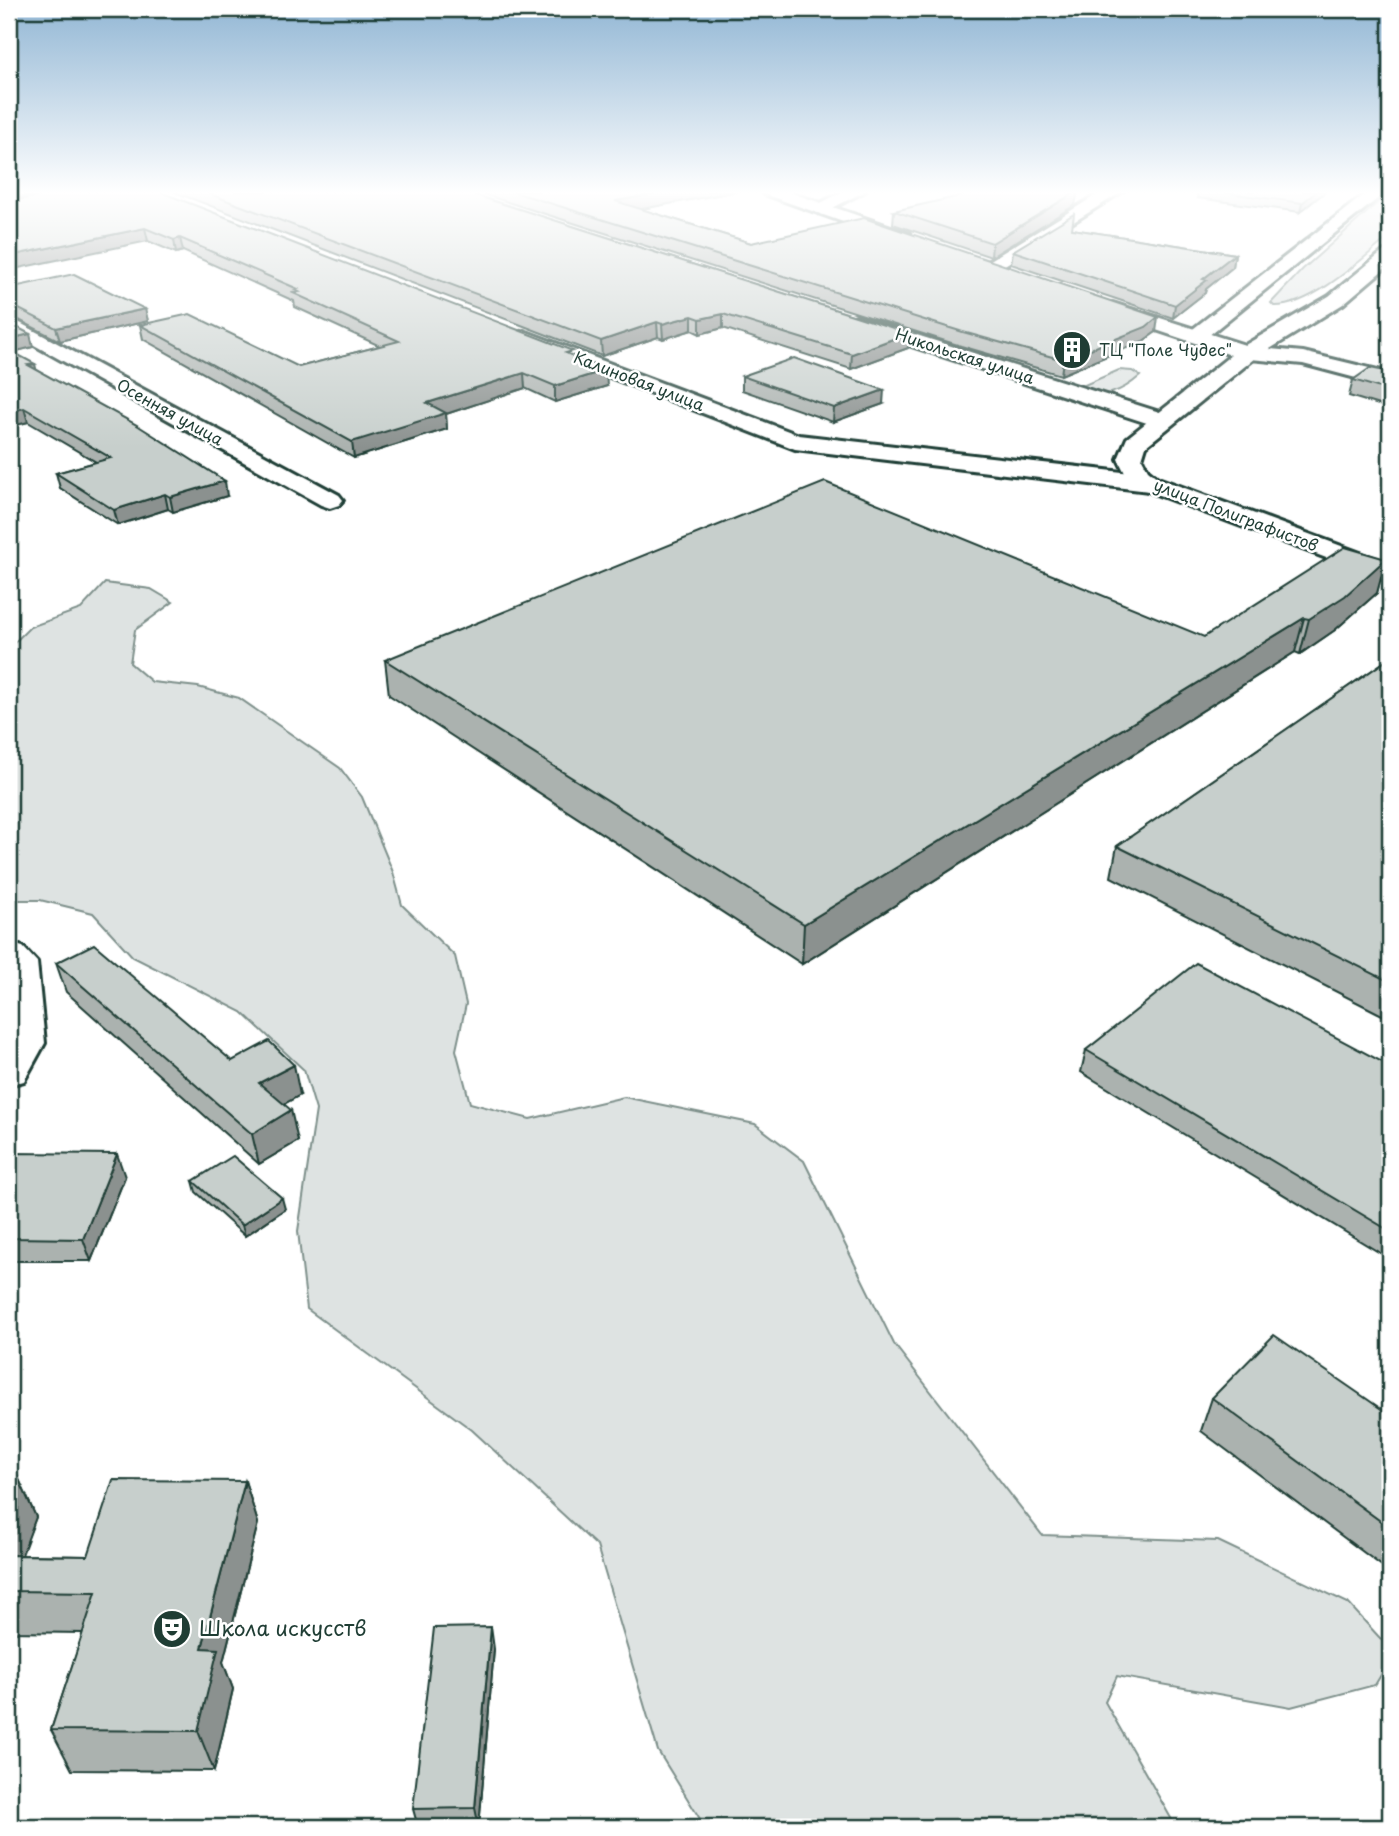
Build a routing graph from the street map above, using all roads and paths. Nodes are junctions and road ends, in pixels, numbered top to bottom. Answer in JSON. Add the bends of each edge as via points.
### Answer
{"nodes":[{"id":1,"x":1271,"y":277,"type":"edge"},
{"id":2,"x":1364,"y":277,"type":"edge"},
{"id":3,"x":1085,"y":300,"type":"edge"},
{"id":4,"x":834,"y":314,"type":"edge"},
{"id":5,"x":9,"y":323,"type":"edge"},
{"id":6,"x":498,"y":326,"type":"edge"},
{"id":7,"x":1196,"y":336,"type":"junction"},
{"id":8,"x":1247,"y":352,"type":"junction"},
{"id":9,"x":1390,"y":380,"type":"edge"},
{"id":10,"x":1161,"y":420,"type":"junction"},
{"id":11,"x":1149,"y":483,"type":"junction"},
{"id":12,"x":330,"y":500,"type":"dead end"},
{"id":13,"x":1390,"y":574,"type":"edge"},
{"id":14,"x":9,"y":956,"type":"edge"},
{"id":15,"x":9,"y":1070,"type":"edge"}],
"edges":[{"from":1,"to":7,"type":"street"},
{"from":2,"to":8,"type":"street","name":"улица Полиграфистов","via":[[1336,300]]},
{"from":3,"to":7,"type":"street"},
{"from":4,"to":10,"type":"street","name":"Никольская улица"},
{"from":5,"to":12,"type":"street","name":"Осенняя улица"},
{"from":6,"to":11,"type":"street","name":"Калиновая улица","via":[[794,442]]},
{"from":7,"to":8,"type":"street"},
{"from":8,"to":9,"type":"street","via":[[1303,358]]},
{"from":8,"to":10,"type":"street","name":"улица Полиграфистов"},
{"from":10,"to":11,"type":"street","name":"улица Полиграфистов","via":[[1131,450],[1131,467]]},
{"from":11,"to":13,"type":"street","name":"улица Полиграфистов"},
{"from":14,"to":15,"type":"street","via":[[17,962],[24,1043]]}]}
